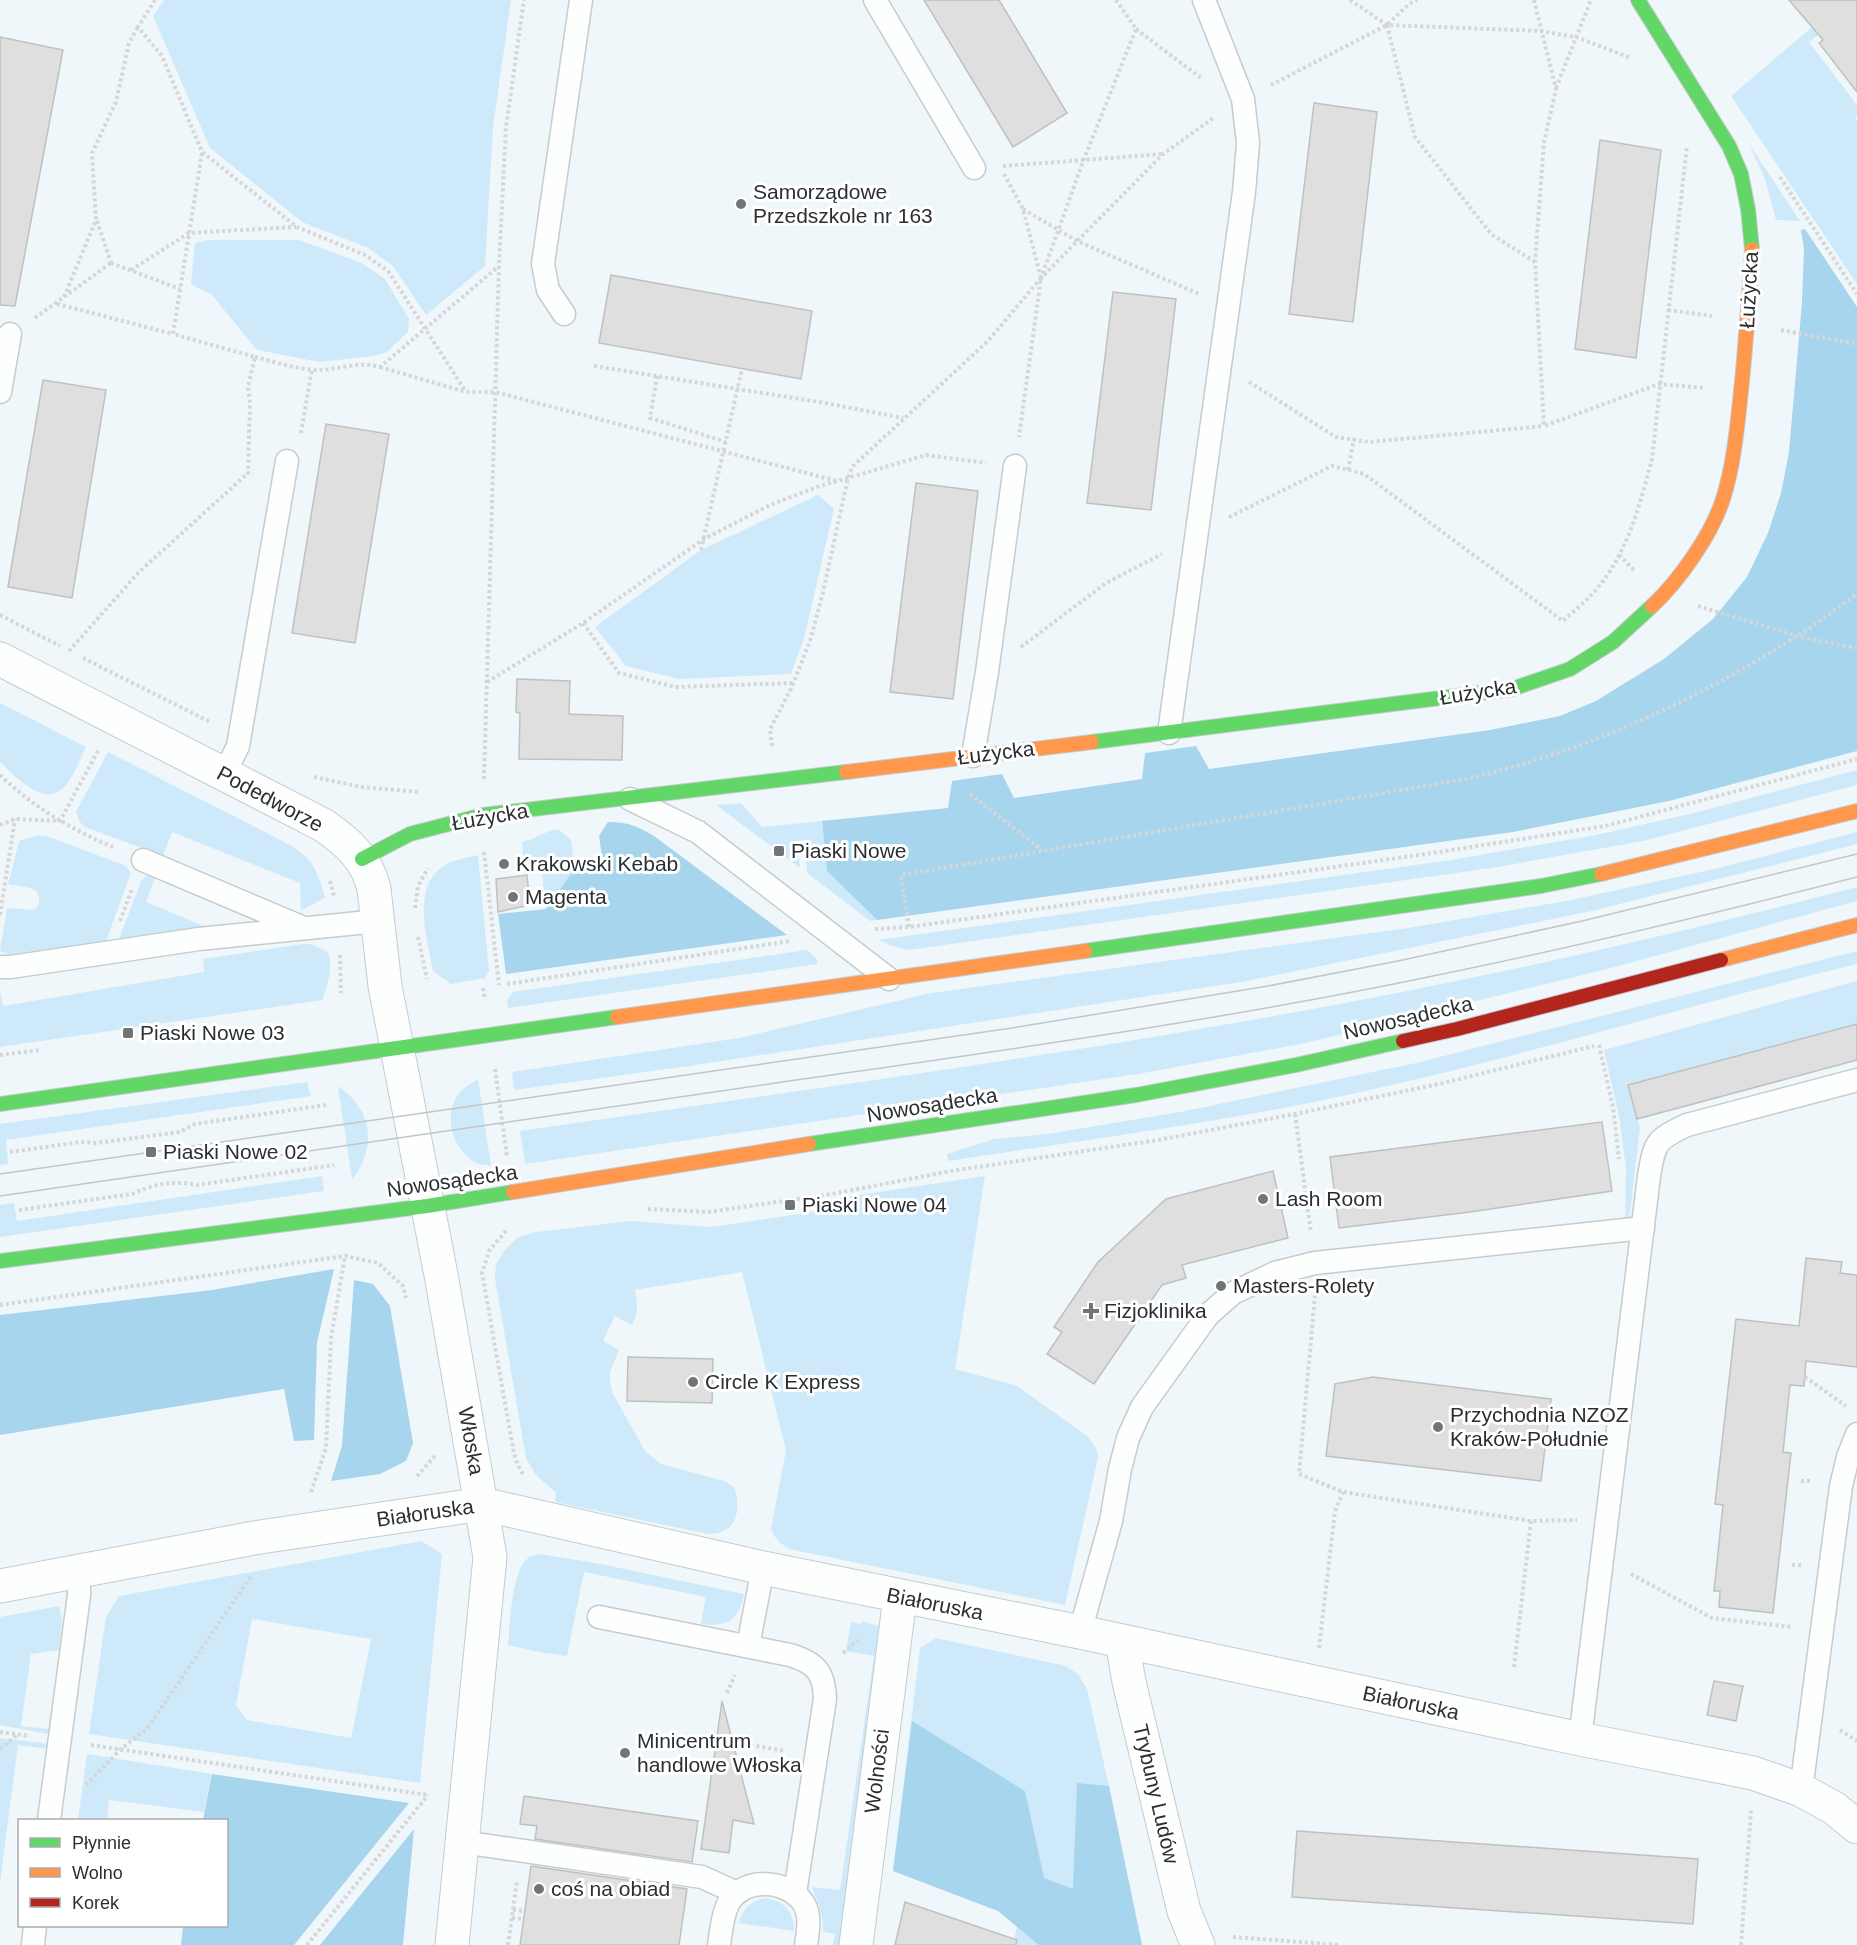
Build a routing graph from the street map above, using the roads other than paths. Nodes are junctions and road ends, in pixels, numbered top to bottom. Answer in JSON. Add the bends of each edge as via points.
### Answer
{"nodes":[{"id":1,"x":581,"y":0,"type":"edge"},
{"id":2,"x":875,"y":0,"type":"edge"},
{"id":3,"x":1204,"y":0,"type":"edge"},
{"id":4,"x":1638,"y":0,"type":"edge"},
{"id":5,"x":974,"y":168,"type":"dead end"},
{"id":6,"x":564,"y":314,"type":"dead end"},
{"id":7,"x":10,"y":334,"type":"dead end"},
{"id":8,"x":0,"y":392,"type":"edge"},
{"id":9,"x":1015,"y":466,"type":"road end"},
{"id":10,"x":286,"y":470,"type":"road end"},
{"id":11,"x":0,"y":659,"type":"edge"},
{"id":12,"x":1170,"y":733,"type":"junction"},
{"id":13,"x":973,"y":756,"type":"junction"},
{"id":14,"x":224,"y":775,"type":"junction"},
{"id":15,"x":625,"y":797,"type":"junction"},
{"id":16,"x":1857,"y":811,"type":"edge"},
{"id":17,"x":362,"y":859,"type":"junction"},
{"id":18,"x":143,"y":860,"type":"road end"},
{"id":19,"x":378,"y":921,"type":"junction"},
{"id":20,"x":1857,"y":925,"type":"edge"},
{"id":21,"x":302,"y":927,"type":"junction"},
{"id":22,"x":0,"y":967,"type":"edge"},
{"id":23,"x":889,"y":979,"type":"junction"},
{"id":24,"x":398,"y":1048,"type":"junction"},
{"id":25,"x":1857,"y":1080,"type":"edge"},
{"id":26,"x":0,"y":1104,"type":"edge"},
{"id":27,"x":427,"y":1206,"type":"junction"},
{"id":28,"x":1643,"y":1228,"type":"junction"},
{"id":29,"x":0,"y":1262,"type":"edge"},
{"id":30,"x":1857,"y":1434,"type":"edge"},
{"id":31,"x":482,"y":1504,"type":"junction"},
{"id":32,"x":763,"y":1568,"type":"junction"},
{"id":33,"x":79,"y":1572,"type":"junction"},
{"id":34,"x":0,"y":1586,"type":"edge"},
{"id":35,"x":900,"y":1597,"type":"junction"},
{"id":36,"x":599,"y":1617,"type":"dead end"},
{"id":37,"x":1080,"y":1632,"type":"junction"},
{"id":38,"x":1122,"y":1641,"type":"junction"},
{"id":39,"x":748,"y":1646,"type":"junction"},
{"id":40,"x":1580,"y":1739,"type":"junction"},
{"id":41,"x":1801,"y":1790,"type":"junction"},
{"id":42,"x":49,"y":1819,"type":"edge"},
{"id":43,"x":1857,"y":1827,"type":"edge"},
{"id":44,"x":462,"y":1842,"type":"junction"},
{"id":45,"x":736,"y":1893,"type":"junction"},
{"id":46,"x":795,"y":1893,"type":"junction"},
{"id":47,"x":36,"y":1927,"type":"edge"},
{"id":48,"x":33,"y":1945,"type":"edge"},
{"id":49,"x":452,"y":1945,"type":"edge"},
{"id":50,"x":719,"y":1945,"type":"edge"},
{"id":51,"x":806,"y":1945,"type":"edge"},
{"id":52,"x":856,"y":1945,"type":"edge"},
{"id":53,"x":1198,"y":1945,"type":"edge"}],
"edges":[{"from":1,"to":6,"type":"lane","via":[[543,264],[548,290]]},
{"from":2,"to":5,"type":"lane"},
{"from":3,"to":12,"type":"lane","via":[[1243,99],[1248,143]]},
{"from":4,"to":12,"type":"main road","name":"Łużycka","via":[[1729,146],[1741,174],[1748,209],[1752,245],[1748,321],[1734,458],[1722,502],[1700,546],[1665,594],[1613,642],[1570,669],[1512,689]]},
{"from":7,"to":8,"type":"lane"},
{"from":9,"to":13,"type":"lane"},
{"from":10,"to":14,"type":"lane","via":[[238,746]]},
{"from":11,"to":14,"type":"street","name":"Podedworze"},
{"from":12,"to":13,"type":"main road","name":"Łużycka"},
{"from":13,"to":15,"type":"main road","name":"Łużycka"},
{"from":14,"to":17,"type":"street","name":"Podedworze","via":[[323,825],[346,841]]},
{"from":15,"to":17,"type":"main road","name":"Łużycka","via":[[483,814],[410,834]]},
{"from":15,"to":23,"type":"lane","via":[[698,832]]},
{"from":16,"to":23,"type":"main road","via":[[1541,886]]},
{"from":17,"to":19,"type":"street","name":"Podedworze","via":[[370,875]]},
{"from":18,"to":21,"type":"lane"},
{"from":19,"to":21,"type":"lane"},
{"from":19,"to":24,"type":"street","name":"Podedworze","via":[[385,986]]},
{"from":20,"to":27,"type":"main road","name":"Nowosądecka","via":[[1457,1029],[1296,1065],[1136,1095]]},
{"from":21,"to":22,"type":"lane"},
{"from":23,"to":24,"type":"main road"},
{"from":24,"to":26,"type":"main road"},
{"from":24,"to":27,"type":"street","name":"Włoska"},
{"from":25,"to":28,"type":"lane","via":[[1686,1125],[1666,1135],[1654,1148]]},
{"from":27,"to":29,"type":"main road","name":"Nowosądecka"},
{"from":27,"to":31,"type":"street","name":"Włoska"},
{"from":28,"to":37,"type":"lane","via":[[1315,1263],[1275,1274],[1233,1293],[1208,1315],[1142,1407],[1125,1449],[1112,1521]]},
{"from":28,"to":40,"type":"lane"},
{"from":30,"to":41,"type":"lane","via":[[1840,1486]]},
{"from":31,"to":32,"type":"street","name":"Białoruska"},
{"from":31,"to":33,"type":"street","name":"Białoruska","via":[[254,1538]]},
{"from":31,"to":44,"type":"street","name":"Włoska","via":[[490,1557]]},
{"from":32,"to":35,"type":"street","name":"Białoruska"},
{"from":32,"to":39,"type":"lane"},
{"from":33,"to":34,"type":"street","name":"Białoruska"},
{"from":33,"to":42,"type":"lane"},
{"from":35,"to":37,"type":"street","name":"Białoruska"},
{"from":35,"to":52,"type":"street","name":"Wolności"},
{"from":36,"to":39,"type":"lane"},
{"from":37,"to":38,"type":"street","name":"Białoruska"},
{"from":38,"to":40,"type":"street","name":"Białoruska"},
{"from":38,"to":53,"type":"street","name":"Trybuny Ludów","via":[[1184,1911]]},
{"from":39,"to":46,"type":"lane","via":[[813,1664],[824,1685]]},
{"from":40,"to":41,"type":"street","name":"Białoruska","via":[[1753,1773]]},
{"from":41,"to":43,"type":"street","name":"Białoruska","via":[[1834,1808]]},
{"from":44,"to":45,"type":"lane","via":[[702,1877]]},
{"from":44,"to":49,"type":"street","name":"Włoska"},
{"from":45,"to":46,"type":"lane","via":[[762,1884]]},
{"from":45,"to":50,"type":"lane","via":[[728,1903]]},
{"from":46,"to":51,"type":"lane","via":[[808,1918]]},
{"from":47,"to":48,"type":"lane"}]}
